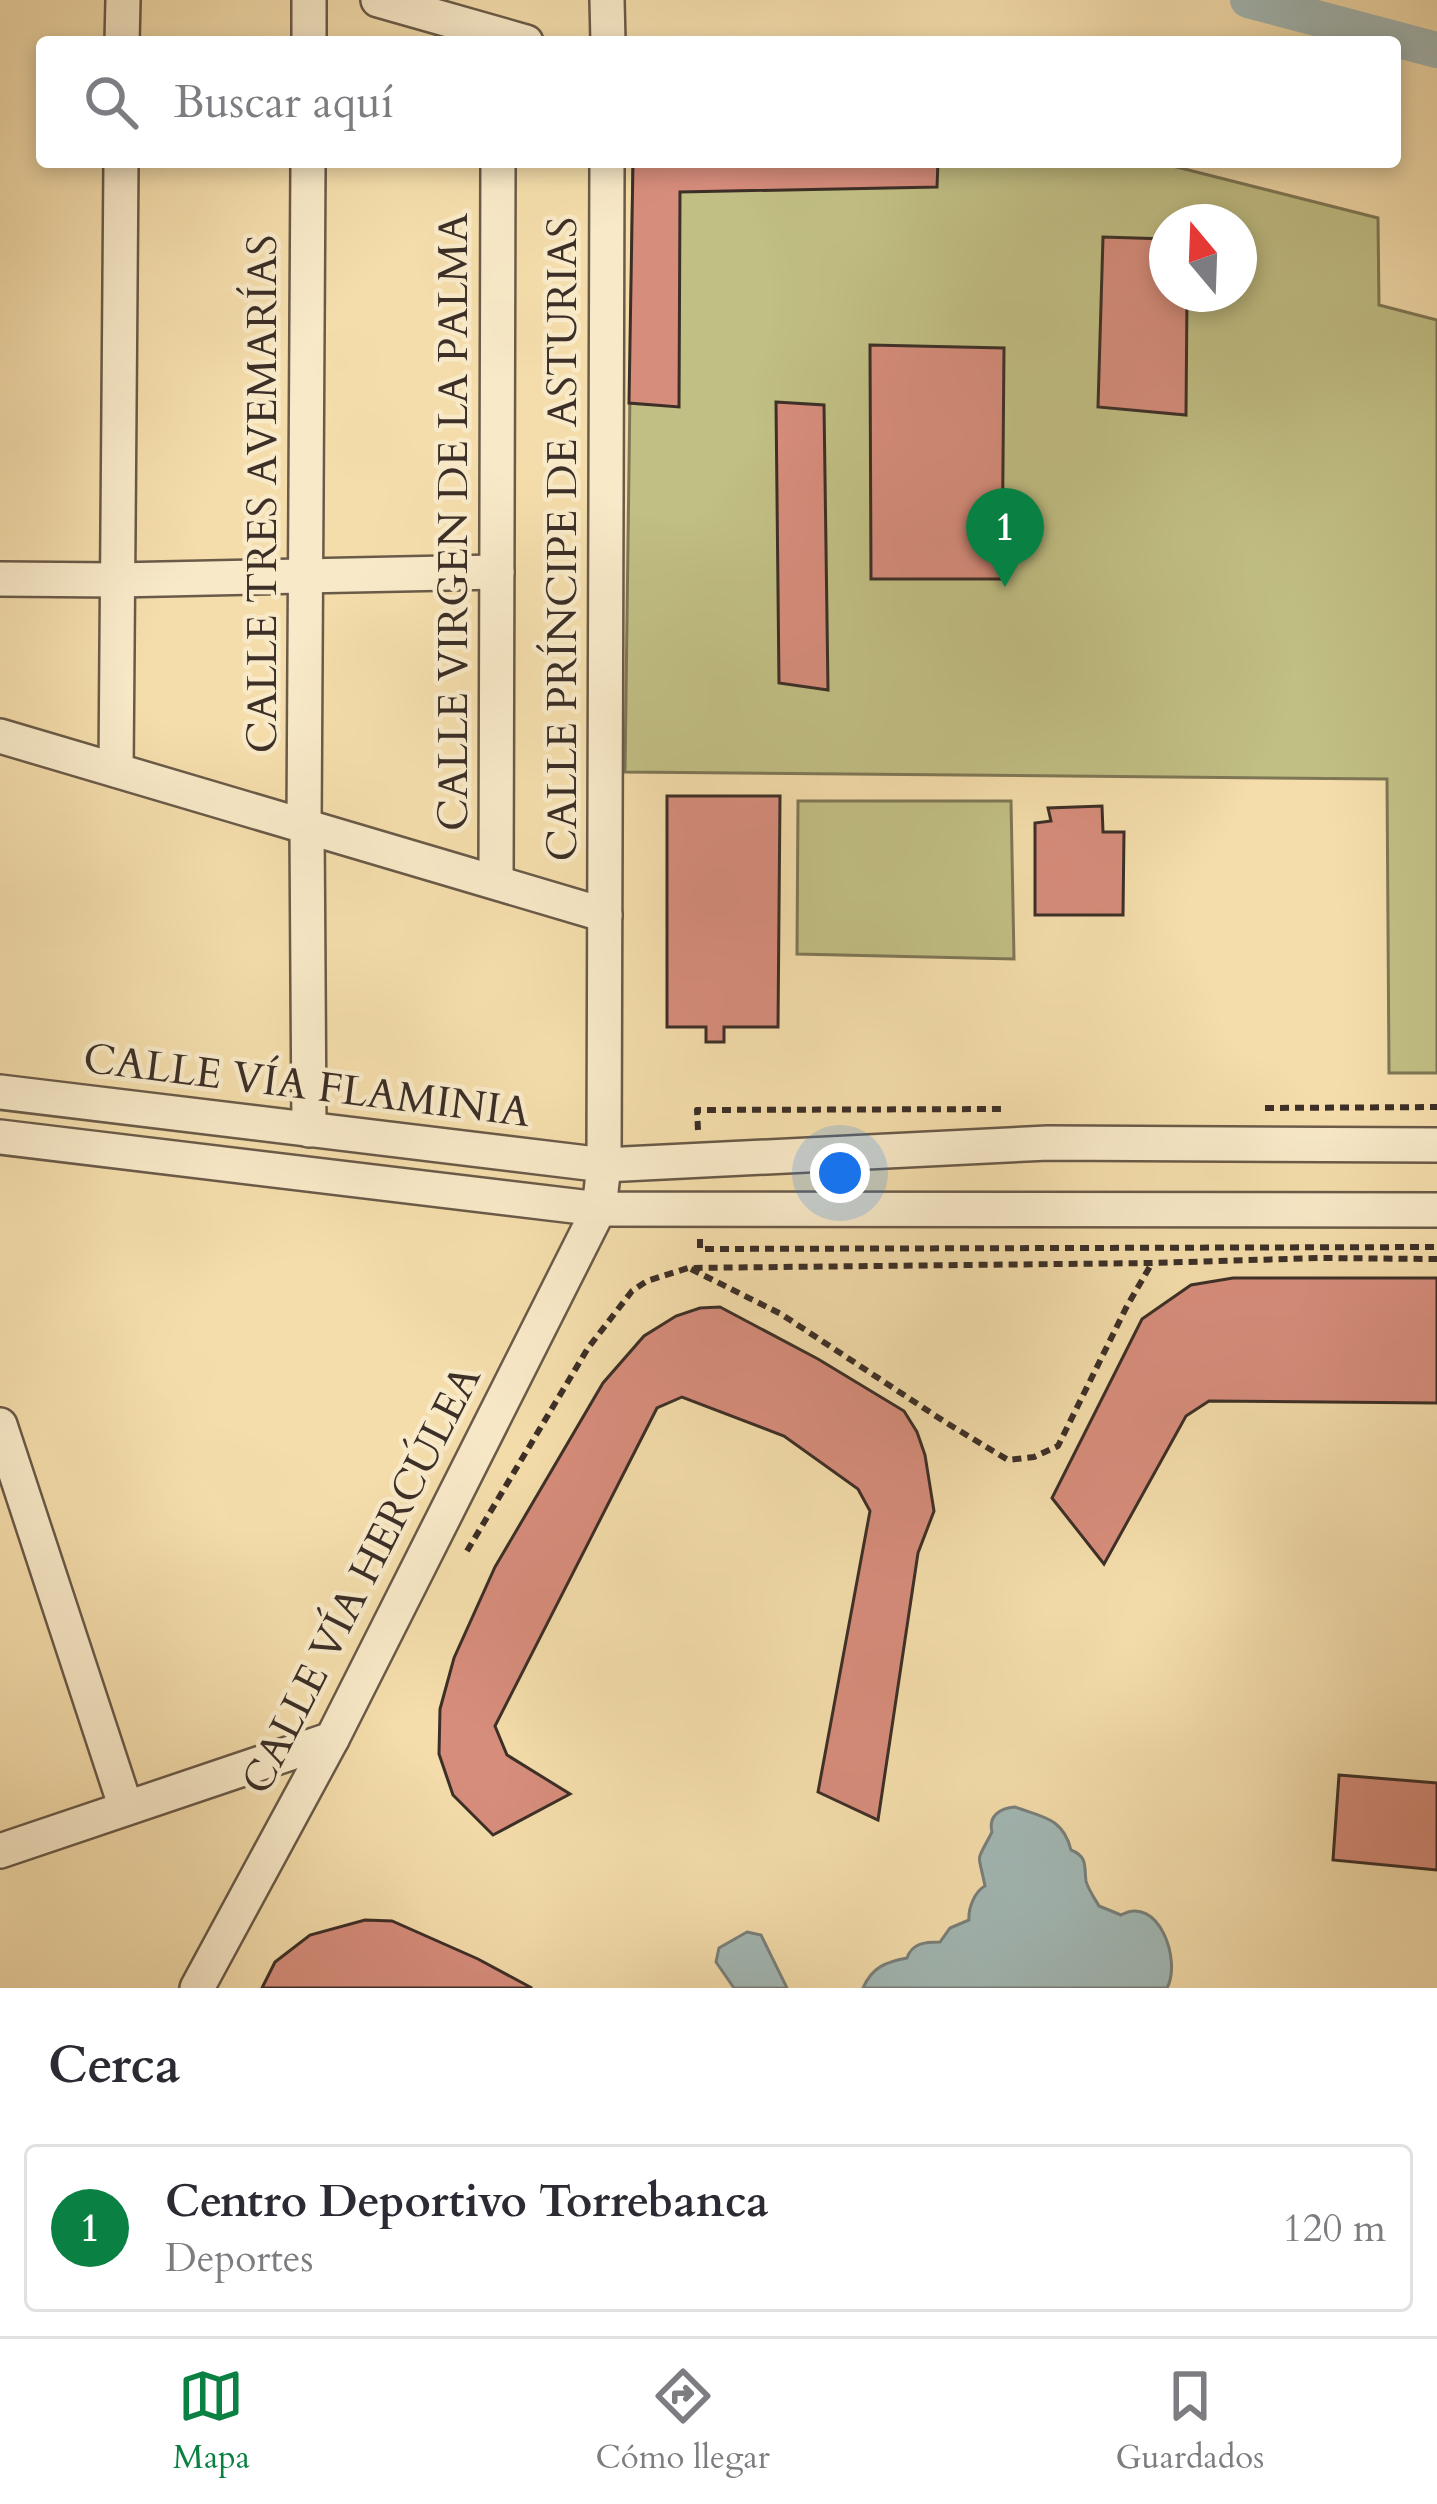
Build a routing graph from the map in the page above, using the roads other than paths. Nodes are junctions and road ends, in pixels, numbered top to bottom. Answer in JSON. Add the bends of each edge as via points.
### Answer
{"nodes":[{"id":1,"x":123,"y":0,"type":"edge"},
{"id":2,"x":309,"y":0,"type":"edge"},
{"id":3,"x":377,"y":0,"type":"edge"},
{"id":4,"x":499,"y":0,"type":"edge"},
{"id":5,"x":608,"y":0,"type":"edge"},
{"id":6,"x":122,"y":36,"type":"edge"},
{"id":7,"x":309,"y":36,"type":"edge"},
{"id":8,"x":498,"y":36,"type":"edge"},
{"id":9,"x":507,"y":36,"type":"edge"},
{"id":10,"x":608,"y":36,"type":"edge"},
{"id":11,"x":121,"y":168,"type":"edge"},
{"id":12,"x":308,"y":168,"type":"edge"},
{"id":13,"x":498,"y":168,"type":"edge"},
{"id":14,"x":608,"y":168,"type":"edge"},
{"id":15,"x":497,"y":572,"type":"junction"},
{"id":16,"x":305,"y":576,"type":"junction"},
{"id":17,"x":0,"y":579,"type":"edge"},
{"id":18,"x":117,"y":580,"type":"junction"},
{"id":19,"x":0,"y":736,"type":"edge"},
{"id":20,"x":116,"y":770,"type":"junction"},
{"id":21,"x":306,"y":826,"type":"junction"},
{"id":22,"x":496,"y":883,"type":"junction"},
{"id":23,"x":605,"y":915,"type":"junction"},
{"id":24,"x":0,"y":1092,"type":"edge"},
{"id":25,"x":309,"y":1130,"type":"junction"},
{"id":26,"x":0,"y":1137,"type":"edge"},
{"id":27,"x":1437,"y":1145,"type":"edge"},
{"id":28,"x":604,"y":1166,"type":"junction"},
{"id":29,"x":598,"y":1209,"type":"junction"},
{"id":30,"x":1437,"y":1210,"type":"edge"},
{"id":31,"x":0,"y":1425,"type":"edge"},
{"id":32,"x":332,"y":1738,"type":"junction"},
{"id":33,"x":126,"y":1808,"type":"junction"},
{"id":34,"x":0,"y":1851,"type":"edge"},
{"id":35,"x":196,"y":1988,"type":"edge"}],
"edges":[{"from":1,"to":6,"type":"street"},
{"from":2,"to":7,"type":"street"},
{"from":3,"to":8,"type":"street"},
{"from":4,"to":9,"type":"street"},
{"from":5,"to":10,"type":"street"},
{"from":11,"to":18,"type":"street"},
{"from":12,"to":16,"type":"street","name":"CALLE TRES AVEMARÍAS"},
{"from":13,"to":15,"type":"street","name":"CALLE VIRGEN DE LA PALMA"},
{"from":14,"to":23,"type":"street","name":"CALLE PRÍNCIPE DE ASTURIAS"},
{"from":15,"to":16,"type":"street"},
{"from":15,"to":22,"type":"street","name":"CALLE VIRGEN DE LA PALMA"},
{"from":16,"to":18,"type":"street"},
{"from":16,"to":21,"type":"street","name":"CALLE TRES AVEMARÍAS"},
{"from":17,"to":18,"type":"street"},
{"from":18,"to":20,"type":"street"},
{"from":19,"to":20,"type":"street"},
{"from":20,"to":21,"type":"street"},
{"from":21,"to":22,"type":"street"},
{"from":21,"to":25,"type":"street","name":"CALLE TRES AVEMARÍAS"},
{"from":22,"to":23,"type":"street"},
{"from":23,"to":28,"type":"street","name":"CALLE PRÍNCIPE DE ASTURIAS"},
{"from":24,"to":25,"type":"street","name":"CALLE VÍA FLAMINIA"},
{"from":25,"to":28,"type":"street","name":"CALLE VÍA FLAMINIA"},
{"from":26,"to":29,"type":"street"},
{"from":27,"to":28,"type":"street","name":"CALLE VÍA FLAMINIA","via":[[1048,1143]]},
{"from":28,"to":29,"type":"street","name":"CALLE VÍA HERCÚLEA"},
{"from":29,"to":30,"type":"street"},
{"from":29,"to":32,"type":"street","name":"CALLE VÍA HERCÚLEA"},
{"from":31,"to":33,"type":"street"},
{"from":32,"to":33,"type":"street"},
{"from":32,"to":35,"type":"street","name":"CALLE VÍA HERCÚLEA"},
{"from":33,"to":34,"type":"street"}]}
